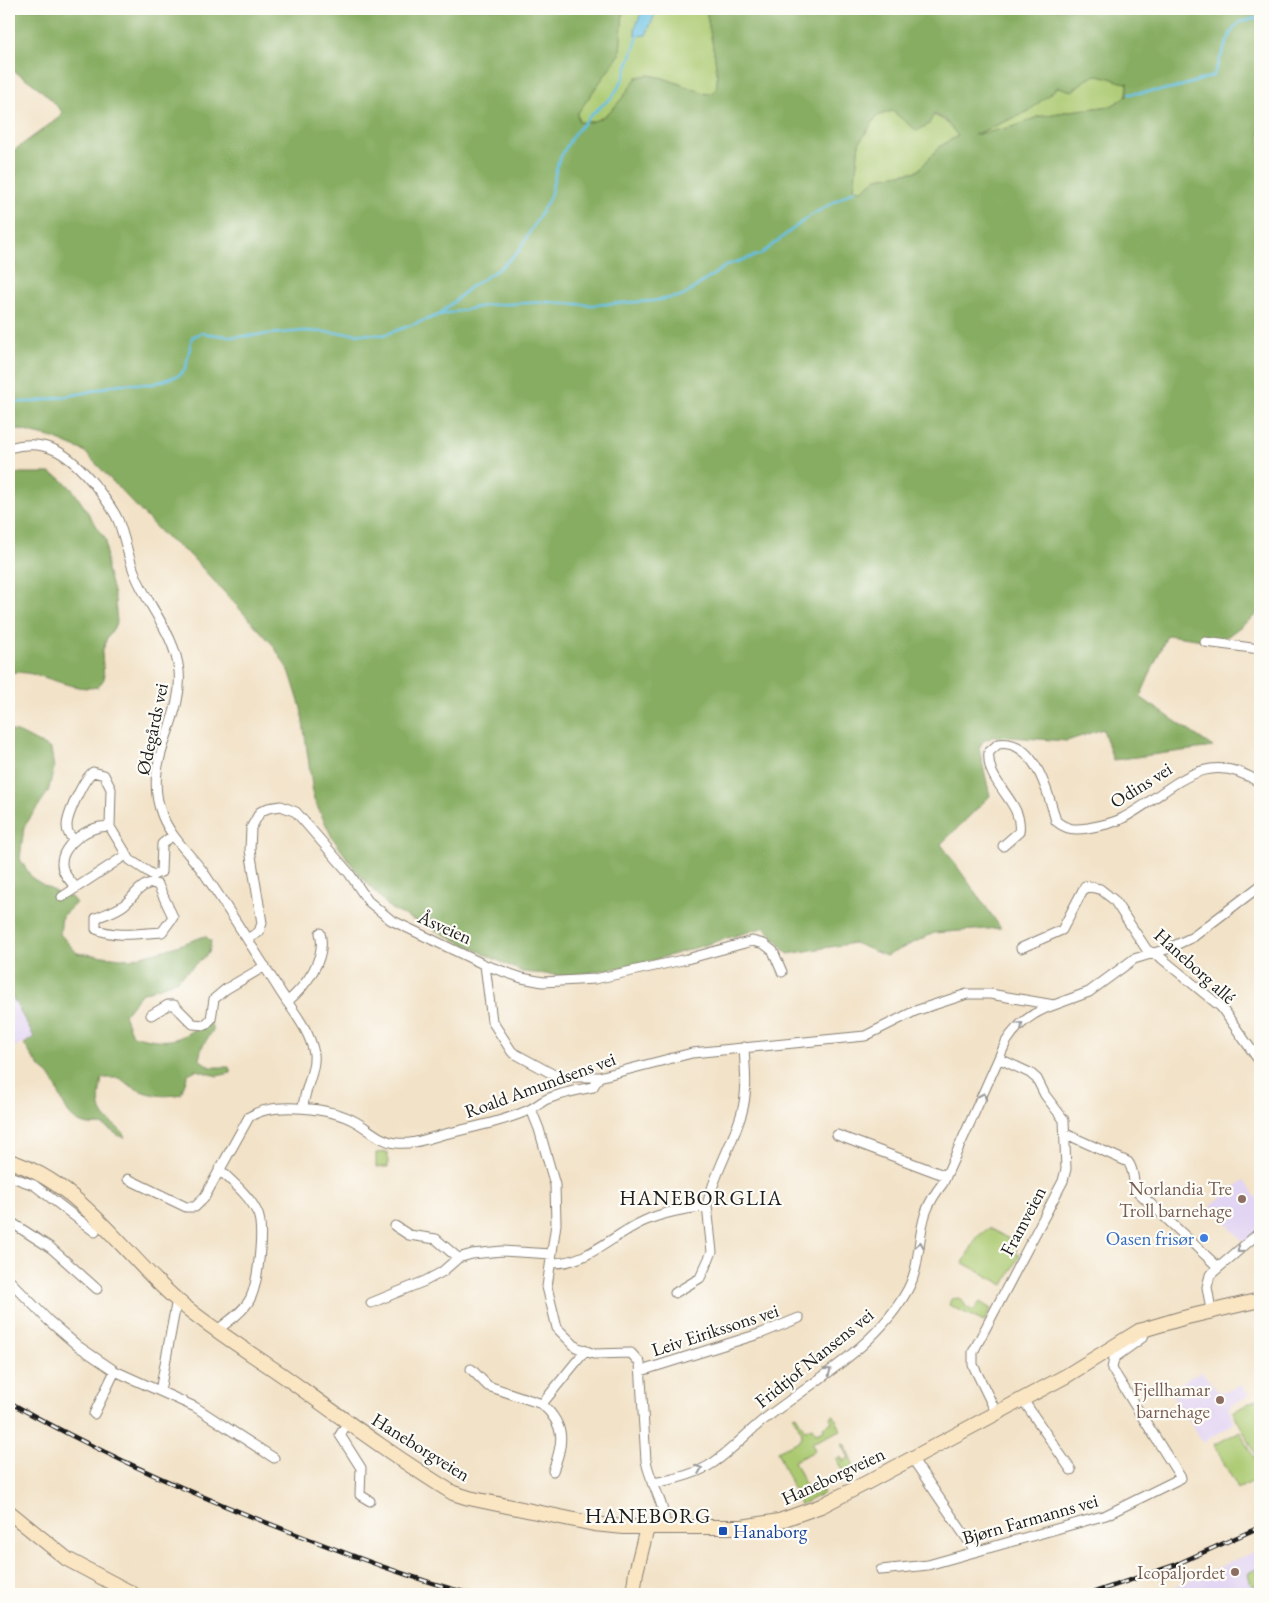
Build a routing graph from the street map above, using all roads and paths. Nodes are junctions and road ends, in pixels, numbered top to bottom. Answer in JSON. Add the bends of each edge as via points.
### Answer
{"nodes":[{"id":1,"x":9,"y":448,"type":"edge"},
{"id":2,"x":1205,"y":642,"type":"dead end"},
{"id":3,"x":1260,"y":650,"type":"edge"},
{"id":4,"x":1260,"y":783,"type":"edge"},
{"id":5,"x":110,"y":828,"type":"junction"},
{"id":6,"x":173,"y":836,"type":"junction"},
{"id":7,"x":74,"y":840,"type":"junction"},
{"id":8,"x":1003,"y":846,"type":"dead end"},
{"id":9,"x":126,"y":855,"type":"junction"},
{"id":10,"x":153,"y":879,"type":"junction"},
{"id":11,"x":1260,"y":886,"type":"edge"},
{"id":12,"x":76,"y":888,"type":"junction"},
{"id":13,"x":62,"y":896,"type":"dead end"},
{"id":14,"x":320,"y":933,"type":"dead end"},
{"id":15,"x":247,"y":939,"type":"junction"},
{"id":16,"x":1021,"y":948,"type":"dead end"},
{"id":17,"x":1152,"y":953,"type":"junction"},
{"id":18,"x":485,"y":965,"type":"junction"},
{"id":19,"x":265,"y":966,"type":"junction"},
{"id":20,"x":782,"y":972,"type":"dead end"},
{"id":21,"x":287,"y":1002,"type":"junction"},
{"id":22,"x":1052,"y":1004,"type":"junction"},
{"id":23,"x":151,"y":1015,"type":"dead end"},
{"id":24,"x":744,"y":1047,"type":"junction"},
{"id":25,"x":1000,"y":1059,"type":"junction"},
{"id":26,"x":1260,"y":1062,"type":"edge"},
{"id":27,"x":599,"y":1077,"type":"junction"},
{"id":28,"x":303,"y":1108,"type":"junction"},
{"id":29,"x":531,"y":1109,"type":"junction"},
{"id":30,"x":1066,"y":1134,"type":"junction"},
{"id":31,"x":837,"y":1135,"type":"dead end"},
{"id":32,"x":9,"y":1161,"type":"edge"},
{"id":33,"x":219,"y":1169,"type":"junction"},
{"id":34,"x":9,"y":1176,"type":"edge"},
{"id":35,"x":946,"y":1176,"type":"junction"},
{"id":36,"x":128,"y":1179,"type":"dead end"},
{"id":37,"x":707,"y":1206,"type":"junction"},
{"id":38,"x":9,"y":1222,"type":"edge"},
{"id":39,"x":395,"y":1226,"type":"dead end"},
{"id":40,"x":95,"y":1232,"type":"dead end"},
{"id":41,"x":1260,"y":1232,"type":"edge"},
{"id":42,"x":458,"y":1258,"type":"junction"},
{"id":43,"x":552,"y":1258,"type":"junction"},
{"id":44,"x":1218,"y":1267,"type":"junction"},
{"id":45,"x":9,"y":1280,"type":"edge"},
{"id":46,"x":97,"y":1289,"type":"dead end"},
{"id":47,"x":676,"y":1293,"type":"dead end"},
{"id":48,"x":177,"y":1299,"type":"junction"},
{"id":49,"x":1260,"y":1300,"type":"edge"},
{"id":50,"x":371,"y":1303,"type":"dead end"},
{"id":51,"x":1211,"y":1310,"type":"junction"},
{"id":52,"x":798,"y":1318,"type":"dead end"},
{"id":53,"x":1146,"y":1329,"type":"junction"},
{"id":54,"x":217,"y":1330,"type":"junction"},
{"id":55,"x":585,"y":1351,"type":"junction"},
{"id":56,"x":471,"y":1370,"type":"dead end"},
{"id":57,"x":115,"y":1371,"type":"junction"},
{"id":58,"x":641,"y":1371,"type":"junction"},
{"id":59,"x":160,"y":1391,"type":"junction"},
{"id":60,"x":1023,"y":1400,"type":"junction"},
{"id":61,"x":542,"y":1404,"type":"junction"},
{"id":62,"x":94,"y":1414,"type":"dead end"},
{"id":63,"x":997,"y":1414,"type":"junction"},
{"id":64,"x":348,"y":1422,"type":"junction"},
{"id":65,"x":274,"y":1458,"type":"dead end"},
{"id":66,"x":912,"y":1458,"type":"junction"},
{"id":67,"x":1071,"y":1470,"type":"dead end"},
{"id":68,"x":553,"y":1471,"type":"dead end"},
{"id":69,"x":652,"y":1483,"type":"junction"},
{"id":70,"x":370,"y":1501,"type":"dead end"},
{"id":71,"x":9,"y":1512,"type":"edge"},
{"id":72,"x":647,"y":1528,"type":"junction"},
{"id":73,"x":664,"y":1528,"type":"junction"},
{"id":74,"x":976,"y":1552,"type":"junction"},
{"id":75,"x":881,"y":1570,"type":"dead end"},
{"id":76,"x":133,"y":1594,"type":"edge"},
{"id":77,"x":633,"y":1594,"type":"edge"}],
"edges":[{"from":1,"to":6,"type":"street","name":"Ødegårds vei","via":[[48,447],[78,465],[114,511],[134,573],[171,640],[180,684],[174,715],[160,753],[156,784],[162,815]]},
{"from":2,"to":3,"type":"street"},
{"from":4,"to":8,"type":"street","name":"Odins vei","via":[[1239,772],[1216,768],[1192,772],[1121,819],[1072,830],[1056,822],[1041,776],[1025,753],[1016,745],[998,744],[989,752],[990,768],[1020,823],[1019,832]]},
{"from":5,"to":7,"type":"street","via":[[94,828]]},
{"from":5,"to":7,"type":"street","via":[[111,789],[104,775],[93,772],[85,781],[69,817],[68,834]]},
{"from":5,"to":9,"type":"street"},
{"from":6,"to":10,"type":"street","via":[[162,844],[162,869]]},
{"from":6,"to":15,"type":"street","name":"Ødegårds vei","via":[[204,873]]},
{"from":7,"to":12,"type":"street","via":[[64,852],[62,864]]},
{"from":9,"to":10,"type":"street"},
{"from":9,"to":12,"type":"street"},
{"from":10,"to":10,"type":"street","via":[[125,904],[96,918],[96,929],[112,933],[162,932],[173,917]]},
{"from":11,"to":17,"type":"street","name":"Fridtjof Nansens vei","via":[[1194,937]]},
{"from":12,"to":13,"type":"street"},
{"from":14,"to":21,"type":"street","via":[[320,956],[304,985]]},
{"from":15,"to":18,"type":"street","name":"Åsveien","via":[[259,932],[262,923],[250,850],[252,828],[260,812],[281,806],[296,812],[378,911]]},
{"from":15,"to":19,"type":"street","name":"Ødegårds vei"},
{"from":16,"to":17,"type":"street","name":"Haneborg allé","via":[[1062,930],[1080,891],[1088,886],[1100,889],[1114,900]]},
{"from":17,"to":22,"type":"street","name":"Fridtjof Nansens vei","via":[[1124,965],[1089,992]]},
{"from":17,"to":26,"type":"street","name":"Haneborg allé","via":[[1221,1007]]},
{"from":18,"to":20,"type":"street","name":"Åsveien","via":[[543,982],[595,979],[752,941],[774,951]]},
{"from":18,"to":27,"type":"street","via":[[492,1021],[512,1052],[558,1077]]},
{"from":19,"to":21,"type":"street","name":"Ødegårds vei"},
{"from":19,"to":23,"type":"street","via":[[214,999],[211,1019],[205,1026],[194,1024],[174,1005]]},
{"from":21,"to":28,"type":"street","name":"Ødegårds vei","via":[[309,1037],[314,1054]]},
{"from":22,"to":24,"type":"street","name":"Roald Amundsens vei","via":[[990,994],[967,994],[915,1011],[865,1036]]},
{"from":25,"to":22,"type":"street","name":"Fridtjof Nansens vei","one_way":true,"via":[[1016,1027]]},
{"from":24,"to":27,"type":"street","name":"Roald Amundsens vei","via":[[692,1053]]},
{"from":24,"to":37,"type":"street","via":[[746,1089],[742,1112],[711,1186]]},
{"from":25,"to":30,"type":"street","name":"Framveien","via":[[1037,1079],[1064,1120]]},
{"from":35,"to":25,"type":"street","name":"Fridtjof Nansens vei","one_way":true},
{"from":27,"to":29,"type":"street","name":"Roald Amundsens vei","via":[[593,1088],[564,1093]]},
{"from":28,"to":29,"type":"street","name":"Roald Amundsens vei","via":[[343,1116],[377,1137],[402,1143],[491,1123]]},
{"from":28,"to":33,"type":"street","name":"Roald Amundsens vei","via":[[261,1111],[249,1116]]},
{"from":29,"to":43,"type":"street","via":[[555,1185],[556,1224]]},
{"from":30,"to":44,"type":"street","via":[[1128,1162],[1133,1169],[1136,1191]]},
{"from":30,"to":63,"type":"street","name":"Framveien","via":[[1063,1181],[973,1352],[973,1365]]},
{"from":31,"to":35,"type":"street"},
{"from":32,"to":48,"type":"street","name":"Haneborgveien","via":[[35,1171],[74,1198]]},
{"from":33,"to":36,"type":"street","via":[[204,1198],[192,1208]]},
{"from":33,"to":54,"type":"street","via":[[242,1191],[258,1213],[260,1235],[250,1300]]},
{"from":34,"to":40,"type":"street","via":[[34,1186]]},
{"from":69,"to":35,"type":"street","name":"Fridtjof Nansens vei","one_way":true,"via":[[714,1462],[885,1324],[909,1288],[916,1269],[925,1213]]},
{"from":37,"to":43,"type":"street","via":[[667,1213],[642,1222],[577,1261]]},
{"from":37,"to":47,"type":"street","via":[[712,1252],[700,1278]]},
{"from":38,"to":46,"type":"street","via":[[51,1248]]},
{"from":39,"to":42,"type":"street","via":[[410,1235],[436,1239]]},
{"from":41,"to":44,"type":"street","one_way":true},
{"from":42,"to":43,"type":"street","via":[[502,1251]]},
{"from":42,"to":50,"type":"street","via":[[442,1272]]},
{"from":43,"to":55,"type":"street","via":[[546,1287],[551,1314],[556,1328]]},
{"from":44,"to":51,"type":"street","via":[[1207,1283]]},
{"from":45,"to":57,"type":"street","via":[[78,1346]]},
{"from":48,"to":54,"type":"street","name":"Haneborgveien"},
{"from":48,"to":59,"type":"street"},
{"from":49,"to":51,"type":"street","name":"Haneborgveien"},
{"from":51,"to":53,"type":"street","name":"Haneborgveien"},
{"from":52,"to":58,"type":"street","name":"Leiv Eirikssons vei","via":[[762,1333]]},
{"from":53,"to":60,"type":"street","name":"Haneborgveien"},
{"from":53,"to":74,"type":"street","name":"Bjørn Farmanns vei","via":[[1143,1337],[1114,1358],[1112,1369],[1181,1478],[1106,1515]]},
{"from":54,"to":64,"type":"street","name":"Haneborgveien"},
{"from":55,"to":58,"type":"street","via":[[604,1355],[631,1353],[640,1363]]},
{"from":55,"to":61,"type":"street"},
{"from":56,"to":61,"type":"street","via":[[488,1386]]},
{"from":57,"to":59,"type":"street"},
{"from":57,"to":62,"type":"street"},
{"from":58,"to":69,"type":"street","via":[[646,1462]]},
{"from":59,"to":65,"type":"street","via":[[196,1407]]},
{"from":60,"to":63,"type":"street","name":"Haneborgveien"},
{"from":60,"to":67,"type":"street"},
{"from":61,"to":68,"type":"street","via":[[562,1436]]},
{"from":63,"to":66,"type":"street","name":"Haneborgveien"},
{"from":64,"to":70,"type":"street","name":"Haneborgveien","via":[[340,1435],[361,1468],[360,1495]]},
{"from":64,"to":72,"type":"street","name":"Haneborgveien","via":[[453,1493],[594,1524]]},
{"from":66,"to":73,"type":"street","name":"Haneborgveien","via":[[832,1500],[787,1519],[742,1527]]},
{"from":66,"to":74,"type":"street"},
{"from":69,"to":73,"type":"street","via":[[662,1506]]},
{"from":71,"to":76,"type":"street","via":[[67,1559]]},
{"from":72,"to":73,"type":"street","name":"Haneborgveien"},
{"from":72,"to":77,"type":"street"},
{"from":74,"to":75,"type":"street","name":"Bjørn Farmanns vei","via":[[928,1566]]}]}
